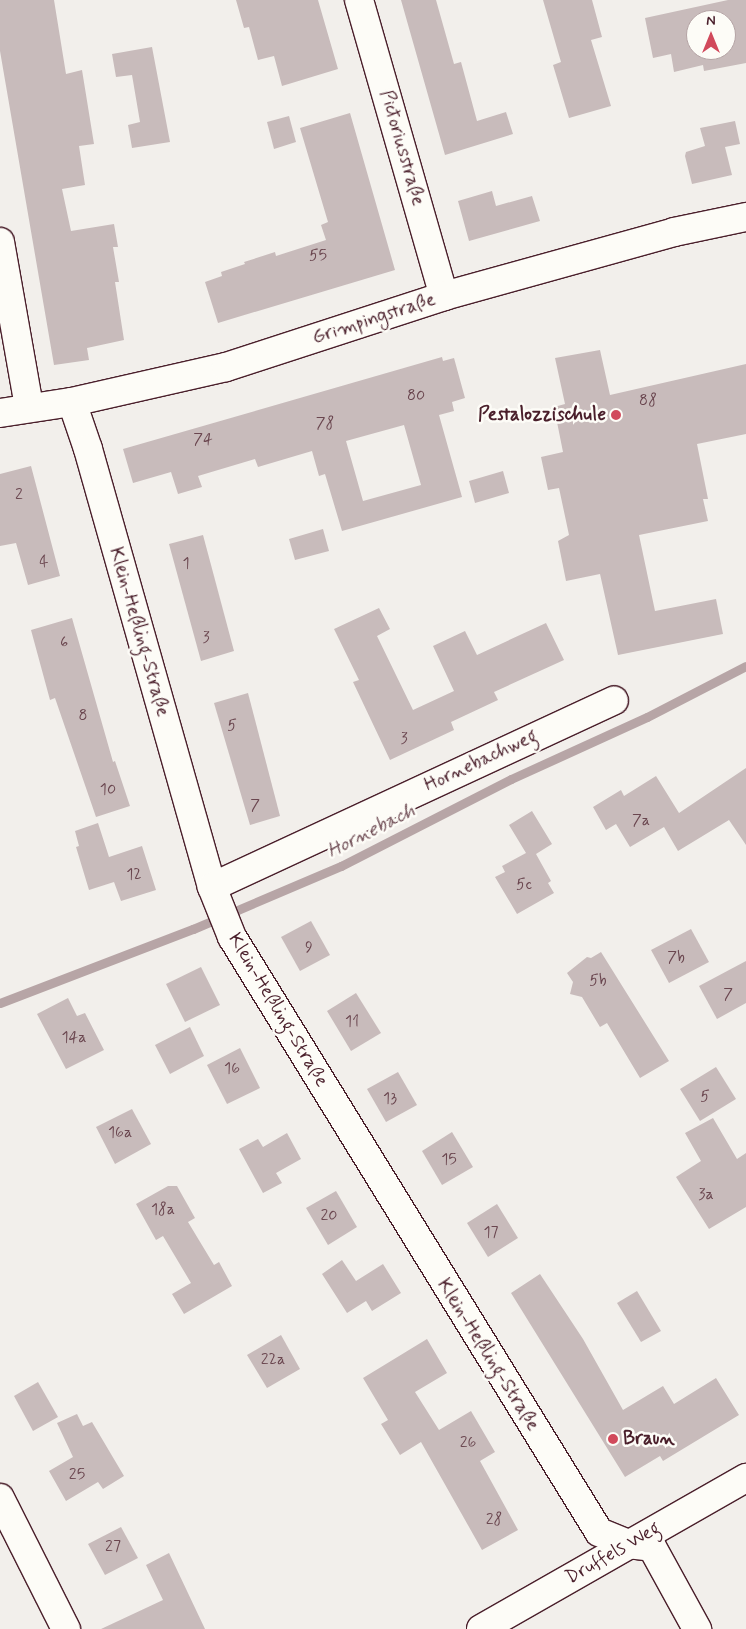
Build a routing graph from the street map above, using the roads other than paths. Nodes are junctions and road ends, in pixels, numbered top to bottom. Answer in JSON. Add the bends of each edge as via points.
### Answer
{"nodes":[{"id":1,"x":359,"y":0,"type":"edge"},
{"id":2,"x":746,"y":217,"type":"edge"},
{"id":3,"x":0,"y":242,"type":"edge"},
{"id":4,"x":444,"y":296,"type":"junction"},
{"id":5,"x":72,"y":402,"type":"junction"},
{"id":6,"x":29,"y":407,"type":"junction"},
{"id":7,"x":0,"y":413,"type":"edge"},
{"id":8,"x":614,"y":700,"type":"dead end"},
{"id":9,"x":212,"y":887,"type":"junction"},
{"id":10,"x":746,"y":1478,"type":"edge"},
{"id":11,"x":0,"y":1498,"type":"edge"},
{"id":12,"x":628,"y":1544,"type":"junction"},
{"id":13,"x":66,"y":1629,"type":"edge"},
{"id":14,"x":481,"y":1629,"type":"edge"},
{"id":15,"x":698,"y":1629,"type":"edge"}],
"edges":[{"from":1,"to":4,"type":"street","name":"Pictoriusstraße"},
{"from":2,"to":4,"type":"street","name":"Grimpingstraße","via":[[674,232]]},
{"from":3,"to":6,"type":"street"},
{"from":4,"to":5,"type":"street","name":"Grimpingstraße","via":[[226,367]]},
{"from":5,"to":6,"type":"street","name":"Grimpingstraße"},
{"from":5,"to":9,"type":"street","name":"Klein-Heßling-Straße"},
{"from":6,"to":7,"type":"street","name":"Grimpingstraße"},
{"from":8,"to":9,"type":"street","name":"Hornebachweg"},
{"from":9,"to":12,"type":"street","name":"Klein-Heßling-Straße","via":[[232,937],[574,1494],[599,1532]]},
{"from":10,"to":12,"type":"street","name":"Druffels Weg"},
{"from":11,"to":13,"type":"street"},
{"from":12,"to":14,"type":"street","name":"Druffels Weg"},
{"from":12,"to":15,"type":"street","name":"Klein-Heßling-Straße","via":[[652,1547]]}]}
